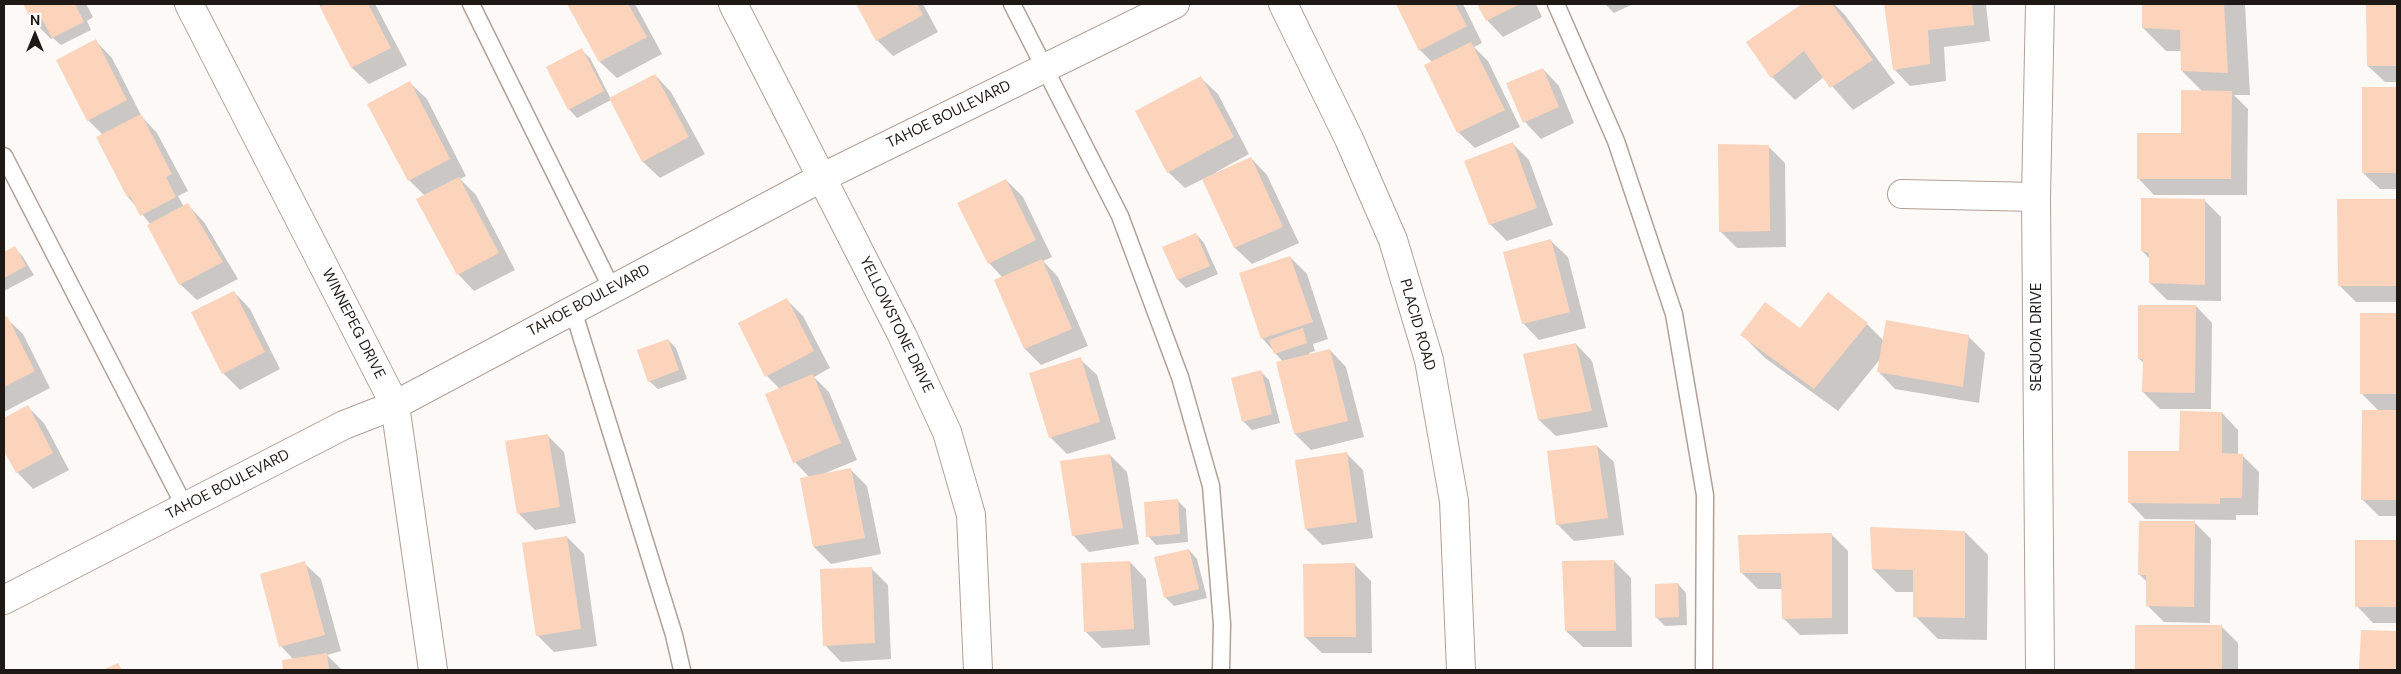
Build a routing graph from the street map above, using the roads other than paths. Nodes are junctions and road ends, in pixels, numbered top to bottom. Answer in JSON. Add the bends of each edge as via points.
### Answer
{"nodes":[{"id":1,"x":189,"y":4,"type":"edge"},
{"id":2,"x":471,"y":4,"type":"edge"},
{"id":3,"x":733,"y":4,"type":"edge"},
{"id":4,"x":1012,"y":4,"type":"edge"},
{"id":5,"x":1175,"y":4,"type":"edge"},
{"id":6,"x":1283,"y":4,"type":"edge"},
{"id":7,"x":1556,"y":4,"type":"edge"},
{"id":8,"x":2040,"y":4,"type":"edge"},
{"id":9,"x":1046,"y":67,"type":"junction"},
{"id":10,"x":4,"y":156,"type":"edge"},
{"id":11,"x":821,"y":178,"type":"junction"},
{"id":12,"x":1902,"y":194,"type":"dead end"},
{"id":13,"x":2036,"y":197,"type":"junction"},
{"id":14,"x":612,"y":289,"type":"junction"},
{"id":15,"x":573,"y":310,"type":"junction"},
{"id":16,"x":394,"y":404,"type":"junction"},
{"id":17,"x":185,"y":507,"type":"junction"},
{"id":18,"x":4,"y":600,"type":"edge"},
{"id":19,"x":433,"y":670,"type":"edge"},
{"id":20,"x":682,"y":670,"type":"edge"},
{"id":21,"x":978,"y":670,"type":"edge"},
{"id":22,"x":1221,"y":670,"type":"edge"},
{"id":23,"x":1461,"y":670,"type":"edge"},
{"id":24,"x":1704,"y":670,"type":"edge"},
{"id":25,"x":2040,"y":670,"type":"edge"}],
"edges":[{"from":1,"to":16,"type":"street","name":"WINNEPEG DRIVE"},
{"from":2,"to":14,"type":"lane"},
{"from":3,"to":11,"type":"street","name":"YELLOWSTONE DRIVE"},
{"from":4,"to":9,"type":"lane"},
{"from":5,"to":9,"type":"street","name":"TAHOE BOULEVARD"},
{"from":6,"to":23,"type":"street","name":"PLACID ROAD","via":[[1349,139],[1393,240],[1429,360],[1454,501]]},
{"from":7,"to":24,"type":"lane","via":[[1616,140],[1674,314],[1705,495]]},
{"from":8,"to":13,"type":"street","name":"SEQUOIA DRIVE"},
{"from":9,"to":11,"type":"street","name":"TAHOE BOULEVARD"},
{"from":9,"to":22,"type":"lane","via":[[1120,216],[1182,386],[1211,486],[1222,624]]},
{"from":10,"to":17,"type":"lane"},
{"from":11,"to":14,"type":"street","name":"TAHOE BOULEVARD"},
{"from":11,"to":21,"type":"street","name":"YELLOWSTONE DRIVE","via":[[902,335],[947,432],[971,515]]},
{"from":12,"to":13,"type":"street"},
{"from":13,"to":25,"type":"street","name":"SEQUOIA DRIVE"},
{"from":14,"to":15,"type":"street","name":"TAHOE BOULEVARD"},
{"from":15,"to":16,"type":"street","name":"TAHOE BOULEVARD"},
{"from":15,"to":20,"type":"lane"},
{"from":16,"to":17,"type":"street","name":"TAHOE BOULEVARD","via":[[344,425]]},
{"from":16,"to":19,"type":"street","name":"WINNEPEG DRIVE"},
{"from":17,"to":18,"type":"street","name":"TAHOE BOULEVARD"}]}
